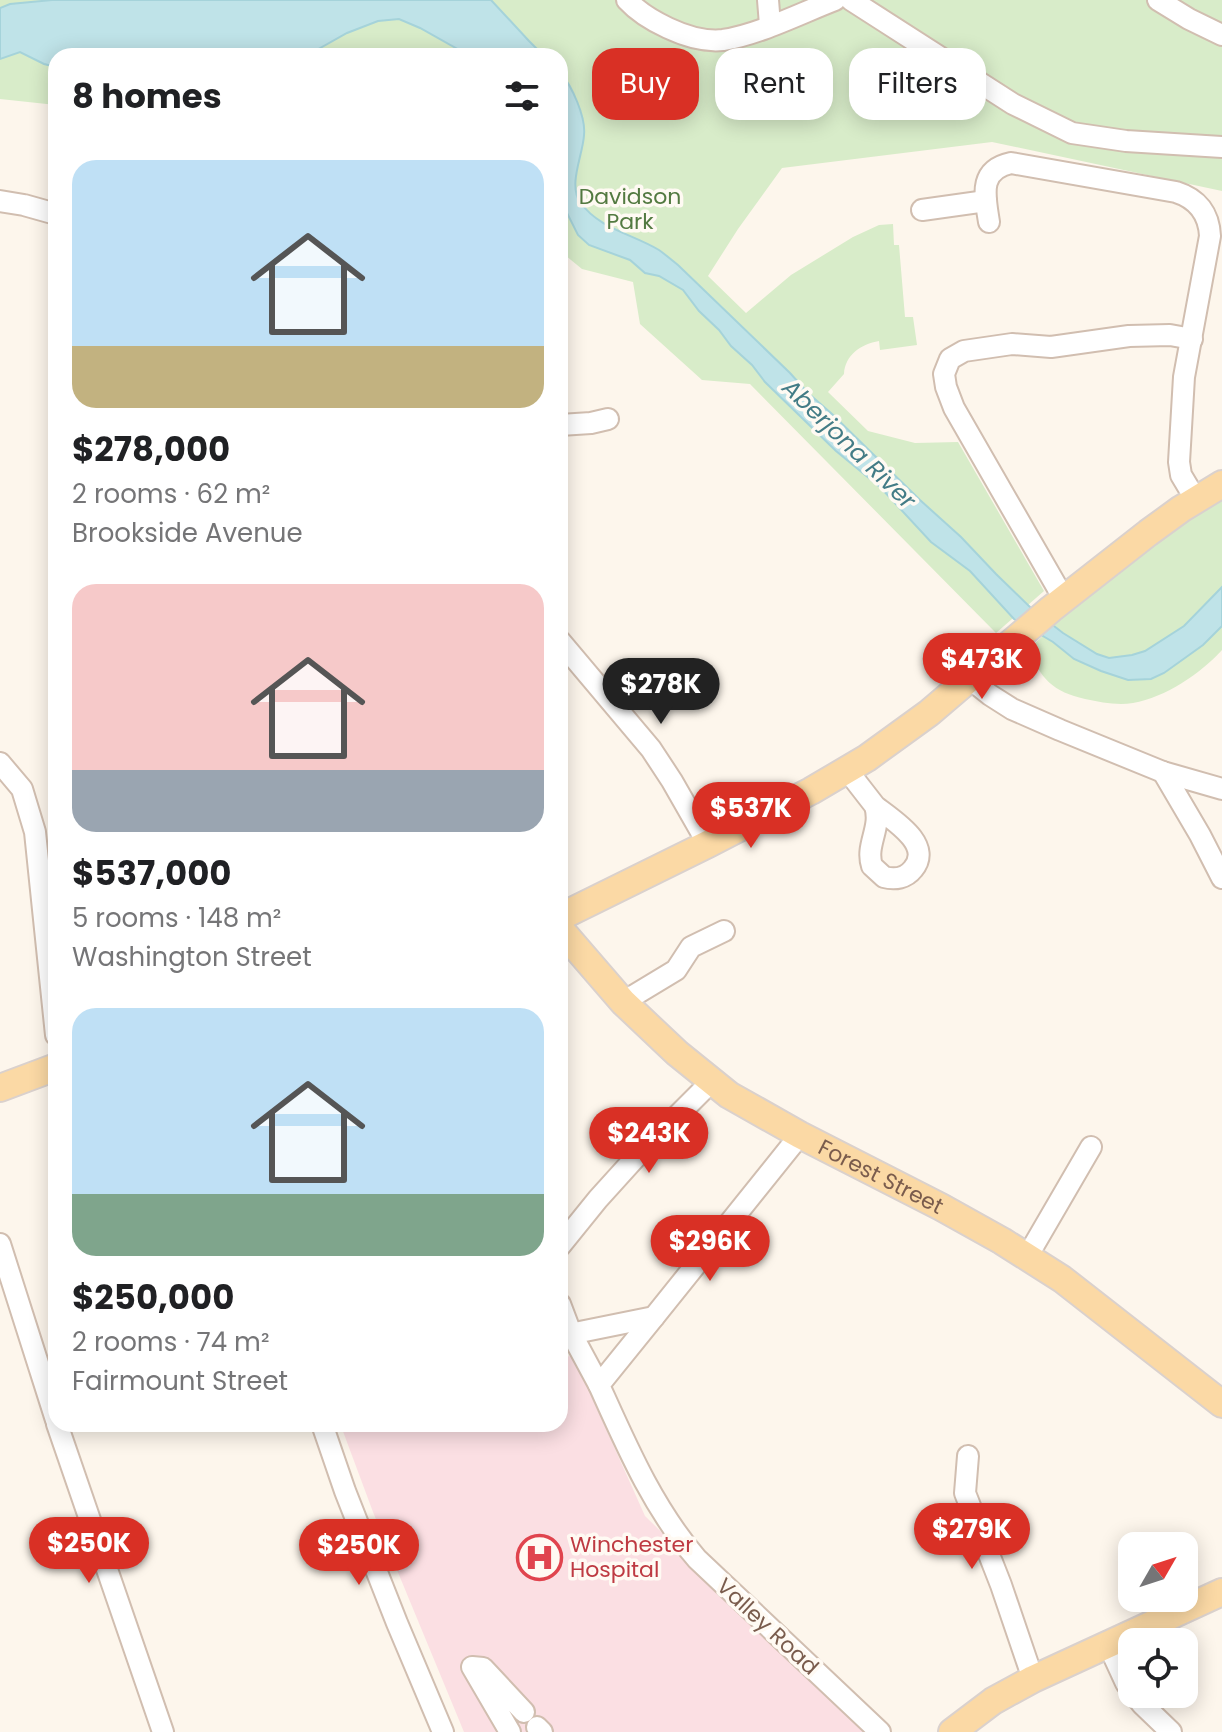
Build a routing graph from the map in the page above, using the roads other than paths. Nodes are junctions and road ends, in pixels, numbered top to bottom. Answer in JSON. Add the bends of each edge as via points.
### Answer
{"nodes":[{"id":1,"x":627,"y":0,"type":"edge"},
{"id":2,"x":768,"y":0,"type":"edge"},
{"id":3,"x":835,"y":0,"type":"edge"},
{"id":4,"x":851,"y":0,"type":"edge"},
{"id":5,"x":1159,"y":0,"type":"edge"},
{"id":6,"x":770,"y":25,"type":"junction"},
{"id":7,"x":1222,"y":35,"type":"edge"},
{"id":8,"x":1222,"y":147,"type":"edge"},
{"id":9,"x":0,"y":201,"type":"edge"},
{"id":10,"x":986,"y":201,"type":"junction"},
{"id":11,"x":922,"y":210,"type":"dead end"},
{"id":12,"x":48,"y":212,"type":"edge"},
{"id":13,"x":989,"y":222,"type":"dead end"},
{"id":14,"x":1192,"y":339,"type":"junction"},
{"id":15,"x":608,"y":419,"type":"dead end"},
{"id":16,"x":568,"y":424,"type":"edge"},
{"id":17,"x":1222,"y":484,"type":"edge"},
{"id":18,"x":1196,"y":500,"type":"junction"},
{"id":19,"x":1058,"y":604,"type":"junction"},
{"id":20,"x":568,"y":650,"type":"edge"},
{"id":21,"x":970,"y":679,"type":"junction"},
{"id":22,"x":0,"y":763,"type":"edge"},
{"id":23,"x":847,"y":770,"type":"junction"},
{"id":24,"x":1163,"y":772,"type":"junction"},
{"id":25,"x":1222,"y":789,"type":"edge"},
{"id":26,"x":875,"y":806,"type":"dead end"},
{"id":27,"x":708,"y":844,"type":"junction"},
{"id":28,"x":1222,"y":878,"type":"edge"},
{"id":29,"x":568,"y":913,"type":"edge"},
{"id":30,"x":724,"y":931,"type":"dead end"},
{"id":31,"x":568,"y":938,"type":"edge"},
{"id":32,"x":48,"y":958,"type":"edge"},
{"id":33,"x":623,"y":1002,"type":"junction"},
{"id":34,"x":48,"y":1070,"type":"edge"},
{"id":35,"x":712,"y":1081,"type":"junction"},
{"id":36,"x":0,"y":1088,"type":"edge"},
{"id":37,"x":800,"y":1135,"type":"junction"},
{"id":38,"x":1091,"y":1147,"type":"dead end"},
{"id":39,"x":568,"y":1236,"type":"edge"},
{"id":40,"x":0,"y":1244,"type":"edge"},
{"id":41,"x":1027,"y":1257,"type":"junction"},
{"id":42,"x":654,"y":1317,"type":"junction"},
{"id":43,"x":568,"y":1333,"type":"edge"},
{"id":44,"x":568,"y":1338,"type":"edge"},
{"id":45,"x":599,"y":1385,"type":"junction"},
{"id":46,"x":48,"y":1394,"type":"edge"},
{"id":47,"x":1222,"y":1404,"type":"edge"},
{"id":48,"x":60,"y":1432,"type":"edge"},
{"id":49,"x":325,"y":1432,"type":"edge"},
{"id":50,"x":968,"y":1456,"type":"dead end"},
{"id":51,"x":1222,"y":1592,"type":"edge"},
{"id":52,"x":1108,"y":1644,"type":"junction"},
{"id":53,"x":1118,"y":1666,"type":"edge"},
{"id":54,"x":1033,"y":1679,"type":"junction"},
{"id":55,"x":1146,"y":1708,"type":"edge"},
{"id":56,"x":534,"y":1724,"type":"edge"},
{"id":57,"x":163,"y":1732,"type":"edge"},
{"id":58,"x":443,"y":1732,"type":"edge"},
{"id":59,"x":510,"y":1732,"type":"edge"},
{"id":60,"x":880,"y":1732,"type":"edge"},
{"id":61,"x":952,"y":1732,"type":"edge"},
{"id":62,"x":1171,"y":1732,"type":"edge"}],
"edges":[{"from":1,"to":6,"type":"street","via":[[651,20],[695,38],[720,40]]},
{"from":2,"to":6,"type":"street"},
{"from":3,"to":6,"type":"street"},
{"from":4,"to":8,"type":"street","via":[[1013,104],[1072,133]]},
{"from":5,"to":7,"type":"street"},
{"from":9,"to":12,"type":"street"},
{"from":10,"to":11,"type":"street"},
{"from":10,"to":13,"type":"street"},
{"from":10,"to":14,"type":"street","via":[[991,174],[1016,162],[1191,199],[1206,215],[1210,236]]},
{"from":14,"to":18,"type":"street","via":[[1184,377],[1179,469]]},
{"from":14,"to":19,"type":"street","via":[[1129,336],[1051,347],[1012,344],[964,351],[950,359],[944,374],[954,408],[1057,587]]},
{"from":15,"to":16,"type":"street"},
{"from":17,"to":18,"type":"main road"},
{"from":18,"to":19,"type":"main road"},
{"from":19,"to":21,"type":"main road"},
{"from":20,"to":27,"type":"street","via":[[651,749]]},
{"from":21,"to":23,"type":"main road"},
{"from":21,"to":24,"type":"street","via":[[1012,709]]},
{"from":22,"to":32,"type":"street","via":[[22,789],[35,832]]},
{"from":23,"to":26,"type":"street"},
{"from":23,"to":27,"type":"main road"},
{"from":24,"to":25,"type":"street"},
{"from":24,"to":28,"type":"street"},
{"from":27,"to":29,"type":"main road"},
{"from":30,"to":33,"type":"street","via":[[691,947],[676,970]]},
{"from":31,"to":33,"type":"main road","name":"Forest Street"},
{"from":33,"to":35,"type":"main road","name":"Forest Street"},
{"from":34,"to":36,"type":"main road"},
{"from":35,"to":37,"type":"main road","name":"Forest Street"},
{"from":35,"to":39,"type":"street"},
{"from":37,"to":41,"type":"main road","name":"Forest Street"},
{"from":37,"to":42,"type":"street"},
{"from":38,"to":41,"type":"street"},
{"from":40,"to":46,"type":"street"},
{"from":41,"to":47,"type":"main road","name":"Forest Street"},
{"from":42,"to":43,"type":"street"},
{"from":42,"to":45,"type":"street"},
{"from":44,"to":45,"type":"street","name":"Valley Road"},
{"from":45,"to":60,"type":"street","name":"Valley Road","via":[[651,1495],[676,1534]]},
{"from":48,"to":57,"type":"street"},
{"from":49,"to":58,"type":"street"},
{"from":50,"to":54,"type":"street","via":[[965,1493]]},
{"from":51,"to":52,"type":"main road"},
{"from":52,"to":53,"type":"street"},
{"from":52,"to":54,"type":"main road"},
{"from":54,"to":61,"type":"main road"},
{"from":55,"to":62,"type":"street"},
{"from":56,"to":59,"type":"street","via":[[483,1668],[472,1667]]}]}
